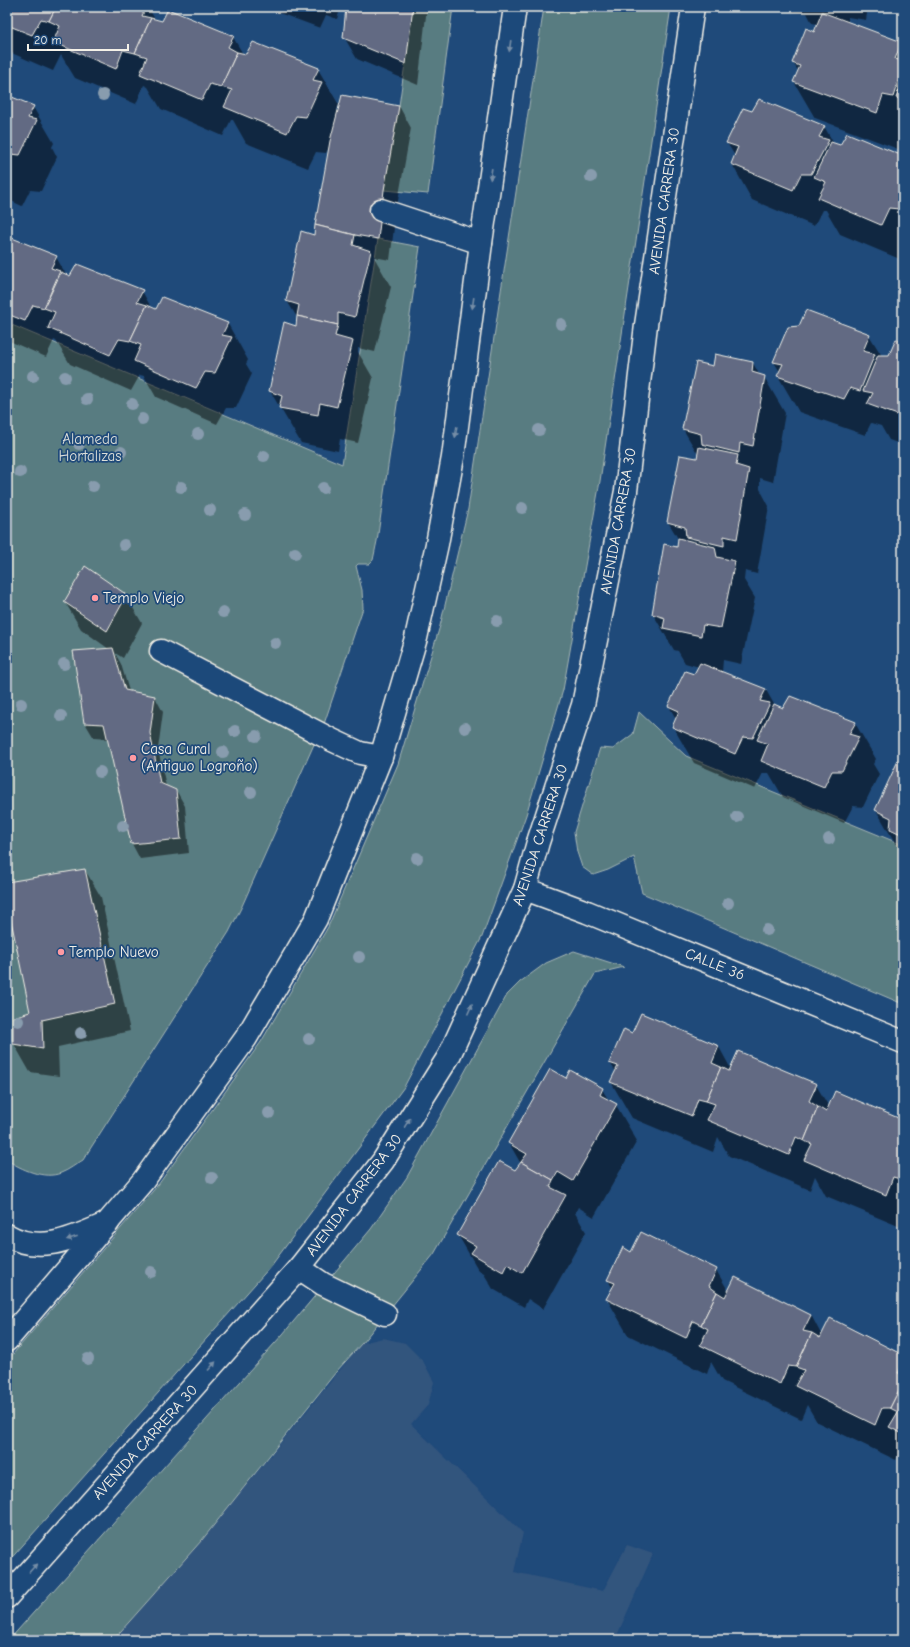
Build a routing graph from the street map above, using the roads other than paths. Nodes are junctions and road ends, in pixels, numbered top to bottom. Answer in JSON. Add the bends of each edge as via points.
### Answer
{"nodes":[{"id":1,"x":515,"y":7,"type":"edge"},
{"id":2,"x":693,"y":7,"type":"edge"},
{"id":3,"x":382,"y":210,"type":"dead end"},
{"id":4,"x":481,"y":243,"type":"junction"},
{"id":5,"x":161,"y":651,"type":"dead end"},
{"id":6,"x":381,"y":757,"type":"junction"},
{"id":7,"x":525,"y":889,"type":"junction"},
{"id":8,"x":903,"y":1042,"type":"edge"},
{"id":9,"x":108,"y":1223,"type":"junction"},
{"id":10,"x":7,"y":1235,"type":"edge"},
{"id":11,"x":299,"y":1268,"type":"junction"},
{"id":12,"x":385,"y":1314,"type":"dead end"},
{"id":13,"x":7,"y":1340,"type":"edge"},
{"id":14,"x":7,"y":1597,"type":"edge"}],
"edges":[{"from":1,"to":4,"type":"main road","one_way":true},
{"from":2,"to":7,"type":"main road","name":"AVENIDA CARRERA 30","via":[[646,325],[626,491],[583,705]]},
{"from":3,"to":4,"type":"main road"},
{"from":4,"to":6,"type":"main road","one_way":true,"via":[[452,457],[437,544],[416,638]]},
{"from":5,"to":6,"type":"main road","via":[[332,740],[360,753]]},
{"from":6,"to":9,"type":"main road","via":[[316,919],[246,1038],[143,1181]]},
{"from":7,"to":8,"type":"main road","name":"CALLE 36"},
{"from":11,"to":7,"type":"main road","name":"AVENIDA CARRERA 30","one_way":true,"via":[[383,1161],[449,1056]]},
{"from":9,"to":10,"type":"main road","one_way":true,"via":[[73,1238],[54,1242],[19,1242]]},
{"from":9,"to":13,"type":"main road"},
{"from":11,"to":12,"type":"main road","via":[[323,1284]]},
{"from":14,"to":11,"type":"main road","name":"AVENIDA CARRERA 30","one_way":true}]}
